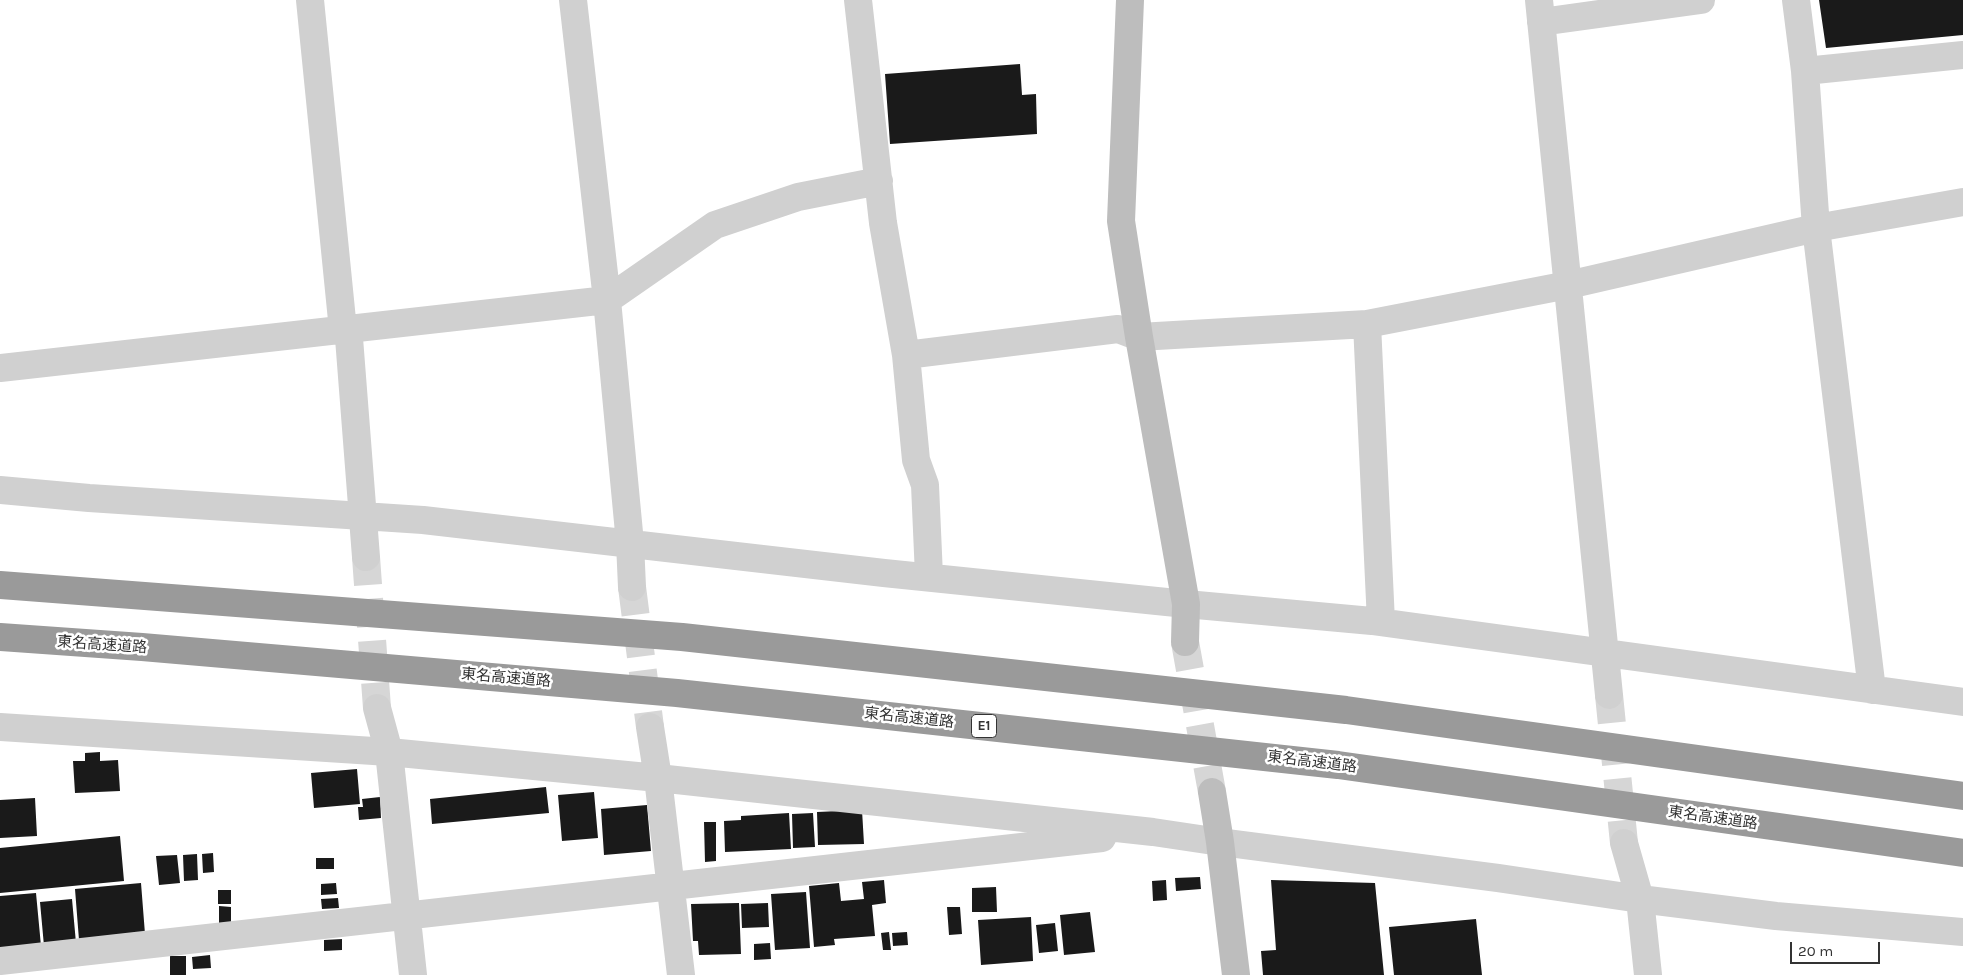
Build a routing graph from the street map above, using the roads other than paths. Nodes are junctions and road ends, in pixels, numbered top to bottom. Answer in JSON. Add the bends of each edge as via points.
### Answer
{"nodes":[{"id":1,"x":310,"y":0,"type":"edge"},
{"id":2,"x":573,"y":0,"type":"edge"},
{"id":3,"x":858,"y":0,"type":"edge"},
{"id":4,"x":1130,"y":0,"type":"edge"},
{"id":5,"x":1701,"y":0,"type":"edge"},
{"id":6,"x":1796,"y":0,"type":"edge"},
{"id":7,"x":1540,"y":11,"type":"edge"},
{"id":8,"x":1963,"y":55,"type":"edge"},
{"id":9,"x":1805,"y":71,"type":"junction"},
{"id":10,"x":879,"y":181,"type":"junction"},
{"id":11,"x":1963,"y":202,"type":"edge"},
{"id":12,"x":1816,"y":228,"type":"junction"},
{"id":13,"x":1568,"y":285,"type":"junction"},
{"id":14,"x":607,"y":300,"type":"junction"},
{"id":15,"x":1367,"y":324,"type":"junction"},
{"id":16,"x":342,"y":330,"type":"junction"},
{"id":17,"x":1139,"y":337,"type":"junction"},
{"id":18,"x":906,"y":354,"type":"junction"},
{"id":19,"x":0,"y":368,"type":"edge"},
{"id":20,"x":0,"y":490,"type":"edge"},
{"id":21,"x":363,"y":516,"type":"junction"},
{"id":22,"x":630,"y":543,"type":"junction"},
{"id":23,"x":366,"y":557,"type":"tunnel mouth"},
{"id":24,"x":929,"y":576,"type":"junction"},
{"id":25,"x":0,"y":585,"type":"edge"},
{"id":26,"x":632,"y":587,"type":"tunnel mouth"},
{"id":27,"x":1186,"y":604,"type":"junction"},
{"id":28,"x":1381,"y":622,"type":"junction"},
{"id":29,"x":0,"y":637,"type":"edge"},
{"id":30,"x":1186,"y":642,"type":"tunnel mouth"},
{"id":31,"x":1604,"y":653,"type":"junction"},
{"id":32,"x":1872,"y":690,"type":"junction"},
{"id":33,"x":1609,"y":695,"type":"tunnel mouth"},
{"id":34,"x":1963,"y":702,"type":"edge"},
{"id":35,"x":377,"y":708,"type":"tunnel mouth"},
{"id":36,"x":0,"y":727,"type":"edge"},
{"id":37,"x":650,"y":727,"type":"tunnel mouth"},
{"id":38,"x":389,"y":752,"type":"junction"},
{"id":39,"x":658,"y":778,"type":"junction"},
{"id":40,"x":1212,"y":792,"type":"tunnel mouth"},
{"id":41,"x":1963,"y":796,"type":"edge"},
{"id":42,"x":1153,"y":832,"type":"junction"},
{"id":43,"x":1220,"y":842,"type":"junction"},
{"id":44,"x":1624,"y":843,"type":"tunnel mouth"},
{"id":45,"x":1963,"y":853,"type":"edge"},
{"id":46,"x":671,"y":886,"type":"junction"},
{"id":47,"x":1640,"y":899,"type":"junction"},
{"id":48,"x":407,"y":916,"type":"junction"},
{"id":49,"x":1963,"y":932,"type":"edge"},
{"id":50,"x":0,"y":961,"type":"edge"},
{"id":51,"x":413,"y":975,"type":"edge"},
{"id":52,"x":681,"y":975,"type":"edge"},
{"id":53,"x":1236,"y":975,"type":"edge"},
{"id":54,"x":1648,"y":975,"type":"edge"}],
"edges":[{"from":1,"to":16,"type":"street"},
{"from":2,"to":14,"type":"street"},
{"from":3,"to":10,"type":"street"},
{"from":4,"to":17,"type":"street","via":[[1121,220]]},
{"from":5,"to":7,"type":"street"},
{"from":6,"to":9,"type":"street"},
{"from":7,"to":13,"type":"street"},
{"from":8,"to":9,"type":"street"},
{"from":9,"to":12,"type":"street"},
{"from":10,"to":14,"type":"street","via":[[798,197],[715,225]]},
{"from":10,"to":18,"type":"street"},
{"from":11,"to":12,"type":"street"},
{"from":12,"to":13,"type":"street"},
{"from":12,"to":32,"type":"street"},
{"from":13,"to":15,"type":"street"},
{"from":13,"to":31,"type":"street"},
{"from":14,"to":16,"type":"street"},
{"from":14,"to":22,"type":"street"},
{"from":15,"to":17,"type":"street"},
{"from":15,"to":28,"type":"street"},
{"from":16,"to":19,"type":"street"},
{"from":16,"to":21,"type":"street","via":[[350,338]]},
{"from":17,"to":18,"type":"street","via":[[1118,329]]},
{"from":17,"to":27,"type":"street"},
{"from":18,"to":24,"type":"street","via":[[916,460],[925,484]]},
{"from":20,"to":21,"type":"street"},
{"from":21,"to":22,"type":"street"},
{"from":21,"to":23,"type":"street"},
{"from":22,"to":24,"type":"street"},
{"from":22,"to":26,"type":"street"},
{"from":24,"to":27,"type":"street"},
{"from":25,"to":41,"type":"highway","via":[[702,639],[1346,710]]},
{"from":27,"to":28,"type":"street"},
{"from":27,"to":30,"type":"street"},
{"from":28,"to":31,"type":"street"},
{"from":29,"to":45,"type":"highway","name":"東名高速道路","number":"E1","via":[[677,693],[1308,762]]},
{"from":31,"to":32,"type":"street"},
{"from":31,"to":33,"type":"street"},
{"from":32,"to":34,"type":"street"},
{"from":35,"to":38,"type":"street"},
{"from":36,"to":38,"type":"street"},
{"from":37,"to":39,"type":"street"},
{"from":38,"to":39,"type":"street"},
{"from":38,"to":48,"type":"street"},
{"from":39,"to":42,"type":"street"},
{"from":39,"to":46,"type":"street"},
{"from":40,"to":43,"type":"street"},
{"from":42,"to":43,"type":"street"},
{"from":42,"to":46,"type":"street"},
{"from":43,"to":47,"type":"street"},
{"from":43,"to":53,"type":"street"},
{"from":44,"to":47,"type":"street"},
{"from":46,"to":48,"type":"street"},
{"from":46,"to":52,"type":"street"},
{"from":47,"to":49,"type":"street","via":[[1776,916]]},
{"from":47,"to":54,"type":"street"},
{"from":48,"to":50,"type":"street"},
{"from":48,"to":51,"type":"street"}]}
